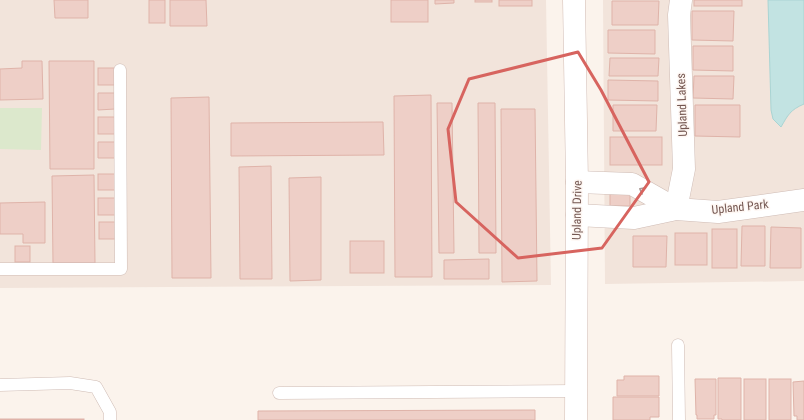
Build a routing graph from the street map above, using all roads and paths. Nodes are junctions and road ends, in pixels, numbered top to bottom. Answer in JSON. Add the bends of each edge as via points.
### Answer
{"nodes":[{"id":1,"x":574,"y":0,"type":"edge"},
{"id":2,"x":681,"y":0,"type":"edge"},
{"id":3,"x":120,"y":70,"type":"dead end"},
{"id":4,"x":578,"y":182,"type":"junction"},
{"id":5,"x":804,"y":200,"type":"edge"},
{"id":6,"x":676,"y":208,"type":"junction"},
{"id":7,"x":577,"y":215,"type":"junction"},
{"id":8,"x":0,"y":269,"type":"edge"},
{"id":9,"x":678,"y":345,"type":"dead end"},
{"id":10,"x":0,"y":385,"type":"edge"},
{"id":11,"x":576,"y":392,"type":"junction"},
{"id":12,"x":279,"y":393,"type":"dead end"},
{"id":13,"x":110,"y":420,"type":"edge"},
{"id":14,"x":576,"y":420,"type":"edge"},
{"id":15,"x":678,"y":420,"type":"edge"}],
"edges":[{"from":1,"to":4,"type":"street","name":"Upland Drive"},
{"from":2,"to":6,"type":"street","name":"Upland Lakes","via":[[679,15],[684,169]]},
{"from":3,"to":8,"type":"lane","via":[[121,269]]},
{"from":6,"to":4,"type":"street","name":"Upland Park","one_way":true,"via":[[632,184]]},
{"from":4,"to":7,"type":"street","name":"Upland Drive"},
{"from":5,"to":6,"type":"street","name":"Upland Park","via":[[718,212]]},
{"from":6,"to":7,"type":"street","name":"Upland Park","via":[[634,218]]},
{"from":7,"to":11,"type":"street","name":"Upland Drive"},
{"from":9,"to":15,"type":"lane"},
{"from":10,"to":13,"type":"lane","via":[[70,383],[96,387],[110,412]]},
{"from":11,"to":12,"type":"lane"},
{"from":11,"to":14,"type":"street","name":"Upland Drive"}]}
